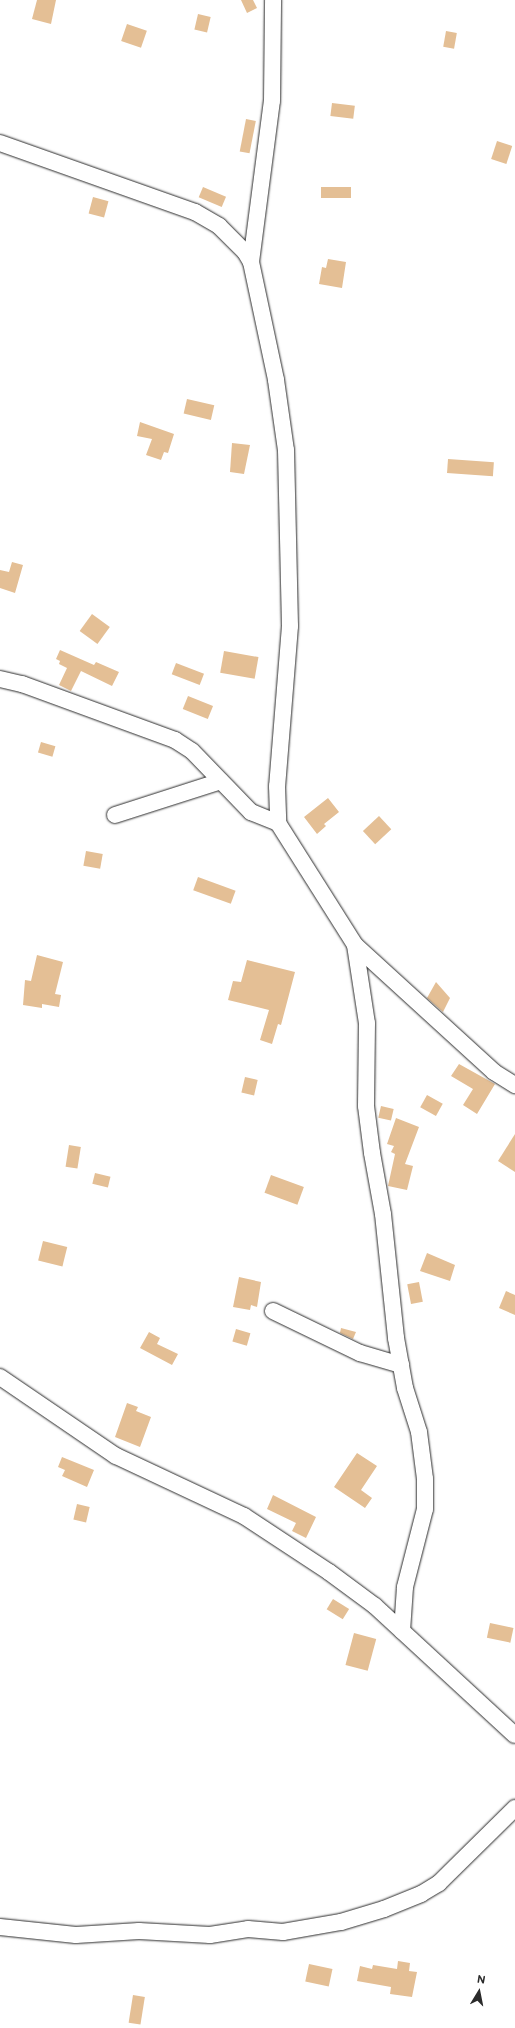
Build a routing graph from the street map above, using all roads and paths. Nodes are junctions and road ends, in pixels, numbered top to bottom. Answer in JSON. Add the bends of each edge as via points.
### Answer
{"nodes":[{"id":1,"x":273,"y":0,"type":"edge"},
{"id":2,"x":0,"y":144,"type":"edge"},
{"id":3,"x":251,"y":262,"type":"junction"},
{"id":4,"x":0,"y":679,"type":"edge"},
{"id":5,"x":221,"y":781,"type":"junction"},
{"id":6,"x":115,"y":815,"type":"dead end"},
{"id":7,"x":278,"y":823,"type":"junction"},
{"id":8,"x":355,"y":945,"type":"junction"},
{"id":9,"x":515,"y":1085,"type":"edge"},
{"id":10,"x":272,"y":1311,"type":"dead end"},
{"id":11,"x":401,"y":1365,"type":"junction"},
{"id":12,"x":0,"y":1377,"type":"edge"},
{"id":13,"x":402,"y":1631,"type":"junction"},
{"id":14,"x":515,"y":1735,"type":"edge"},
{"id":15,"x":515,"y":1808,"type":"edge"},
{"id":16,"x":0,"y":1927,"type":"edge"}],
"edges":[{"from":1,"to":3,"type":"street","via":[[272,100]]},
{"from":2,"to":3,"type":"street","via":[[196,212],[219,226],[245,252]]},
{"from":3,"to":7,"type":"street","via":[[276,380],[286,450],[290,626],[277,786]]},
{"from":4,"to":5,"type":"street","via":[[22,684],[175,740],[192,751]]},
{"from":5,"to":6,"type":"street"},
{"from":5,"to":7,"type":"street","via":[[251,812]]},
{"from":7,"to":8,"type":"street"},
{"from":8,"to":9,"type":"street","via":[[494,1072]]},
{"from":8,"to":11,"type":"street","via":[[367,1023],[366,1106],[383,1214]]},
{"from":10,"to":11,"type":"street","via":[[360,1353]]},
{"from":11,"to":13,"type":"street","via":[[404,1388],[419,1432],[425,1479],[425,1509],[405,1588]]},
{"from":12,"to":13,"type":"street","via":[[116,1456],[244,1516],[329,1572]]},
{"from":13,"to":14,"type":"street"},
{"from":15,"to":16,"type":"street","via":[[439,1883],[421,1894],[384,1909],[341,1922],[283,1932],[248,1929],[210,1935],[139,1931],[76,1935]]}]}
